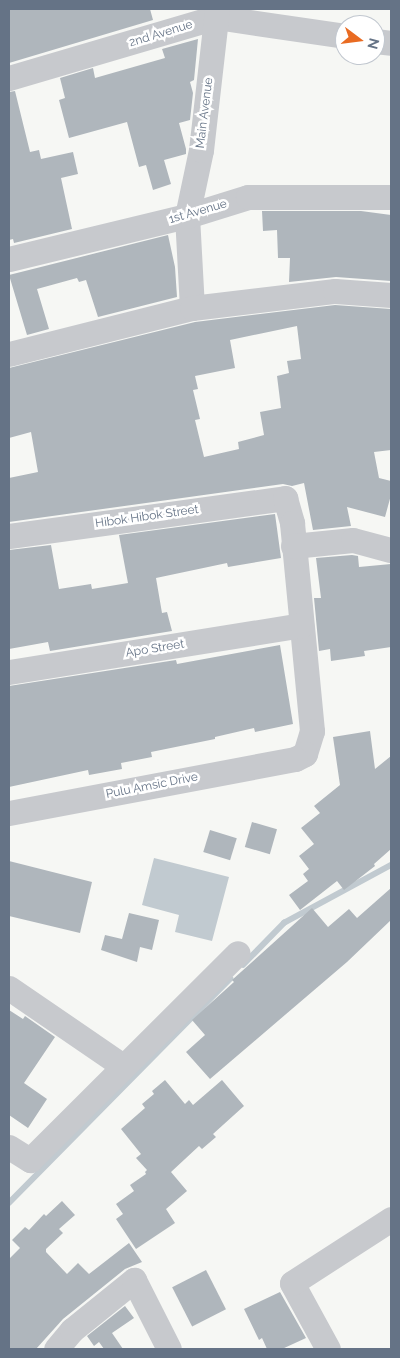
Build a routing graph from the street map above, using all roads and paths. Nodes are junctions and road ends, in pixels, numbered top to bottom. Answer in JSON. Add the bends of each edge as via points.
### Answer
{"nodes":[{"id":1,"x":216,"y":13,"type":"edge"},
{"id":2,"x":335,"y":34,"type":"edge"},
{"id":3,"x":9,"y":78,"type":"edge"},
{"id":4,"x":391,"y":197,"type":"edge"},
{"id":5,"x":187,"y":216,"type":"junction"},
{"id":6,"x":9,"y":259,"type":"edge"},
{"id":7,"x":391,"y":296,"type":"edge"},
{"id":8,"x":192,"y":308,"type":"junction"},
{"id":9,"x":9,"y":354,"type":"edge"},
{"id":10,"x":9,"y":536,"type":"edge"},
{"id":11,"x":293,"y":546,"type":"junction"},
{"id":12,"x":391,"y":550,"type":"edge"},
{"id":13,"x":301,"y":625,"type":"junction"},
{"id":14,"x":9,"y":672,"type":"edge"},
{"id":15,"x":9,"y":813,"type":"edge"},
{"id":16,"x":238,"y":953,"type":"dead end"},
{"id":17,"x":9,"y":988,"type":"edge"},
{"id":18,"x":123,"y":1066,"type":"junction"},
{"id":19,"x":9,"y":1147,"type":"edge"},
{"id":20,"x":391,"y":1219,"type":"edge"},
{"id":21,"x":56,"y":1349,"type":"edge"},
{"id":22,"x":169,"y":1349,"type":"edge"},
{"id":23,"x":328,"y":1349,"type":"edge"}],
"edges":[{"from":1,"to":2,"type":"street","name":"2nd Avenue"},
{"from":1,"to":3,"type":"street","name":"2nd Avenue"},
{"from":1,"to":5,"type":"street","name":"Main Avenue","via":[[201,150]]},
{"from":4,"to":5,"type":"street","name":"1st Avenue","via":[[248,197]]},
{"from":5,"to":6,"type":"street","name":"1st Avenue"},
{"from":5,"to":8,"type":"street","name":"Main Avenue"},
{"from":7,"to":8,"type":"street","via":[[335,291]]},
{"from":8,"to":9,"type":"street"},
{"from":10,"to":11,"type":"street","name":"Hibok Hibok Street","via":[[285,498],[292,523]]},
{"from":11,"to":12,"type":"street","via":[[353,540]]},
{"from":11,"to":13,"type":"street"},
{"from":13,"to":14,"type":"street","name":"Apo Street"},
{"from":13,"to":15,"type":"street","name":"Pulu Amsic Drive","via":[[312,731],[305,754],[295,759]]},
{"from":16,"to":18,"type":"street"},
{"from":17,"to":18,"type":"street"},
{"from":18,"to":19,"type":"street","via":[[30,1160]]},
{"from":20,"to":23,"type":"street","via":[[292,1284]]},
{"from":21,"to":22,"type":"street","via":[[72,1330],[134,1280]]}]}
